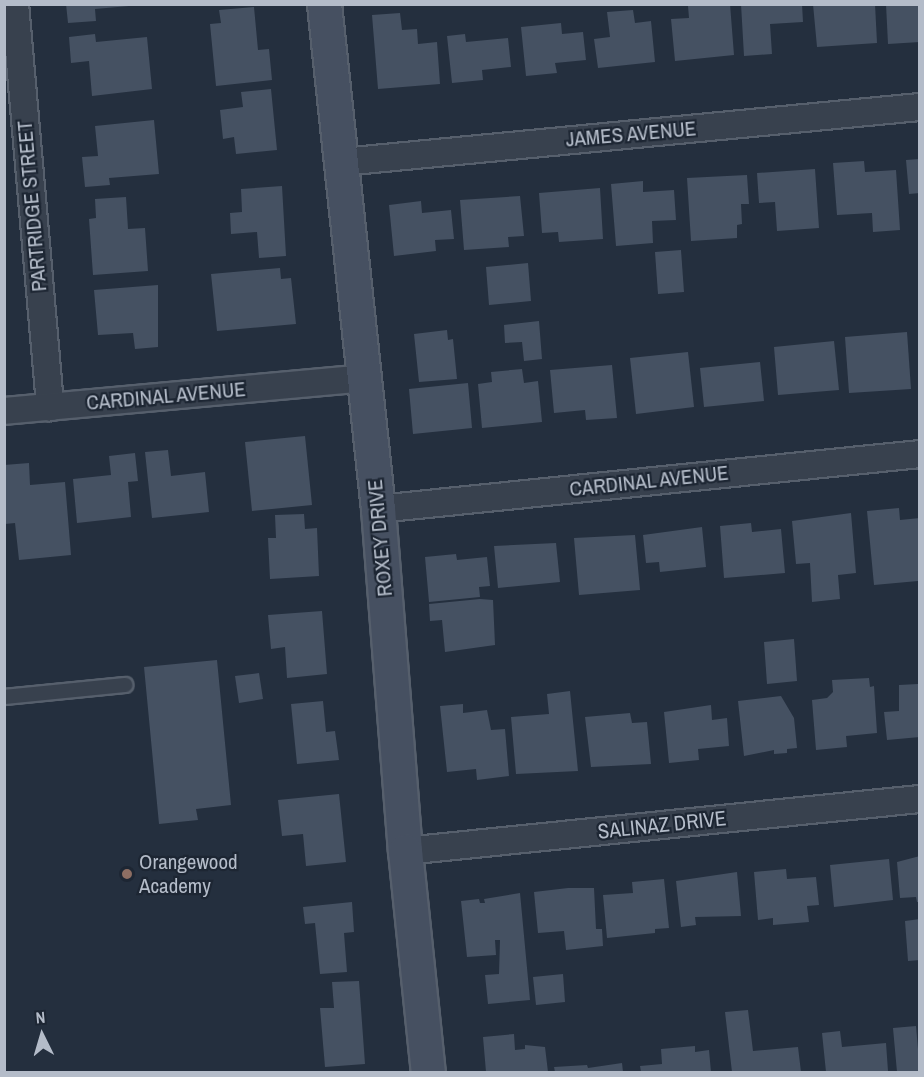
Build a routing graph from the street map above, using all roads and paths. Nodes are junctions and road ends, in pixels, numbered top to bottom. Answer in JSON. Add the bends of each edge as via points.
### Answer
{"nodes":[{"id":1,"x":15,"y":4,"type":"edge"},
{"id":2,"x":324,"y":4,"type":"edge"},
{"id":3,"x":920,"y":107,"type":"edge"},
{"id":4,"x":342,"y":162,"type":"junction"},
{"id":5,"x":364,"y":378,"type":"junction"},
{"id":6,"x":50,"y":407,"type":"junction"},
{"id":7,"x":4,"y":411,"type":"edge"},
{"id":8,"x":920,"y":454,"type":"edge"},
{"id":9,"x":378,"y":509,"type":"junction"},
{"id":10,"x":125,"y":685,"type":"dead end"},
{"id":11,"x":4,"y":697,"type":"edge"},
{"id":12,"x":920,"y":799,"type":"edge"},
{"id":13,"x":405,"y":851,"type":"junction"},
{"id":14,"x":428,"y":1072,"type":"edge"}],
"edges":[{"from":1,"to":6,"type":"street","name":"PARTRIDGE STREET"},
{"from":2,"to":4,"type":"street","name":"ROXEY DRIVE"},
{"from":3,"to":4,"type":"street","name":"JAMES AVENUE"},
{"from":4,"to":5,"type":"street","name":"ROXEY DRIVE"},
{"from":5,"to":6,"type":"street","name":"CARDINAL AVENUE"},
{"from":5,"to":9,"type":"street","name":"ROXEY DRIVE"},
{"from":6,"to":7,"type":"street","name":"CARDINAL AVENUE"},
{"from":8,"to":9,"type":"street","name":"CARDINAL AVENUE"},
{"from":9,"to":13,"type":"street","name":"ROXEY DRIVE"},
{"from":10,"to":11,"type":"lane"},
{"from":12,"to":13,"type":"street","name":"SALINAZ DRIVE"},
{"from":13,"to":14,"type":"street","name":"ROXEY DRIVE"}]}
